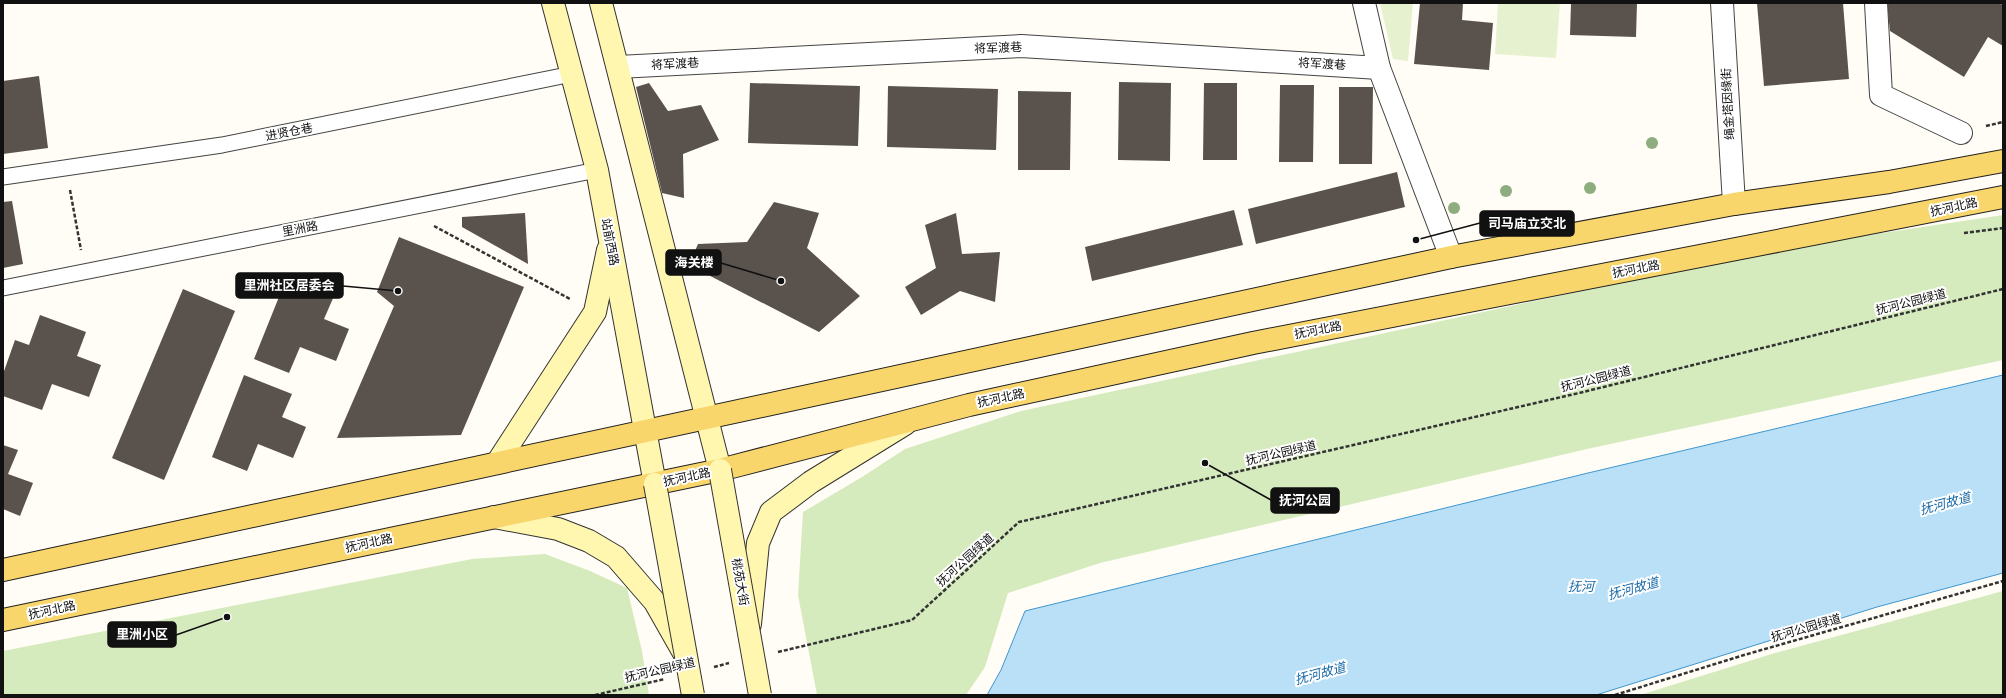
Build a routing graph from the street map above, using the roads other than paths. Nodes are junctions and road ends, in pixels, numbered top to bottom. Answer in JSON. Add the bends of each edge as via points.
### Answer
{"nodes":[{"id":1,"x":553,"y":3,"type":"edge"},
{"id":2,"x":601,"y":3,"type":"edge"},
{"id":3,"x":1364,"y":3,"type":"edge"},
{"id":4,"x":1723,"y":3,"type":"edge"},
{"id":5,"x":1876,"y":3,"type":"edge"},
{"id":6,"x":618,"y":67,"type":"junction"},
{"id":7,"x":1379,"y":68,"type":"junction"},
{"id":8,"x":572,"y":74,"type":"junction"},
{"id":9,"x":1961,"y":133,"type":"dead end"},
{"id":10,"x":2003,"y":161,"type":"edge"},
{"id":11,"x":597,"y":170,"type":"junction"},
{"id":12,"x":3,"y":177,"type":"edge"},
{"id":13,"x":2003,"y":197,"type":"edge"},
{"id":14,"x":1734,"y":204,"type":"junction"},
{"id":15,"x":610,"y":239,"type":"junction"},
{"id":16,"x":1451,"y":257,"type":"junction"},
{"id":17,"x":3,"y":288,"type":"edge"},
{"id":18,"x":707,"y":418,"type":"junction"},
{"id":19,"x":913,"y":419,"type":"junction"},
{"id":20,"x":646,"y":431,"type":"junction"},
{"id":21,"x":497,"y":463,"type":"junction"},
{"id":22,"x":720,"y":470,"type":"junction"},
{"id":23,"x":655,"y":484,"type":"junction"},
{"id":24,"x":494,"y":518,"type":"junction"},
{"id":25,"x":3,"y":570,"type":"edge"},
{"id":26,"x":3,"y":620,"type":"edge"},
{"id":27,"x":750,"y":634,"type":"junction"},
{"id":28,"x":686,"y":658,"type":"junction"},
{"id":29,"x":693,"y":695,"type":"edge"},
{"id":30,"x":760,"y":695,"type":"edge"}],
"edges":[{"from":1,"to":8,"type":"main road","name":"站前西路"},
{"from":2,"to":6,"type":"main road"},
{"from":3,"to":7,"type":"street"},
{"from":4,"to":14,"type":"street"},
{"from":5,"to":9,"type":"street","via":[[1881,95]]},
{"from":6,"to":7,"type":"street","name":"将军渡巷","via":[[1021,46]]},
{"from":6,"to":18,"type":"main road"},
{"from":7,"to":16,"type":"street"},
{"from":8,"to":11,"type":"main road","name":"站前西路"},
{"from":8,"to":12,"type":"lane","name":"进贤仓巷","via":[[222,145]]},
{"from":10,"to":14,"type":"main road","via":[[1889,182]]},
{"from":11,"to":15,"type":"main road","name":"站前西路"},
{"from":11,"to":17,"type":"lane","name":"里洲路"},
{"from":13,"to":19,"type":"main road","name":"抚河北路","via":[[1253,343]]},
{"from":14,"to":16,"type":"main road"},
{"from":15,"to":20,"type":"main road","name":"站前西路"},
{"from":15,"to":21,"type":"main road","via":[[595,312]]},
{"from":16,"to":18,"type":"main road"},
{"from":18,"to":20,"type":"main road"},
{"from":18,"to":22,"type":"main road"},
{"from":19,"to":22,"type":"main road","name":"抚河北路"},
{"from":19,"to":27,"type":"main road","via":[[812,482],[771,512],[758,543]]},
{"from":20,"to":21,"type":"main road"},
{"from":20,"to":23,"type":"main road","name":"站前西路"},
{"from":21,"to":25,"type":"main road"},
{"from":22,"to":23,"type":"main road","name":"抚河北路"},
{"from":22,"to":27,"type":"main road","name":"桃苑大街","bridge":true},
{"from":23,"to":24,"type":"main road","name":"抚河北路"},
{"from":23,"to":28,"type":"main road","bridge":true},
{"from":24,"to":26,"type":"main road","name":"抚河北路"},
{"from":24,"to":28,"type":"main road","via":[[558,529],[589,541],[616,558],[655,602]]},
{"from":27,"to":30,"type":"main road","name":"桃苑大街","bridge":true},
{"from":28,"to":29,"type":"main road","bridge":true}]}
